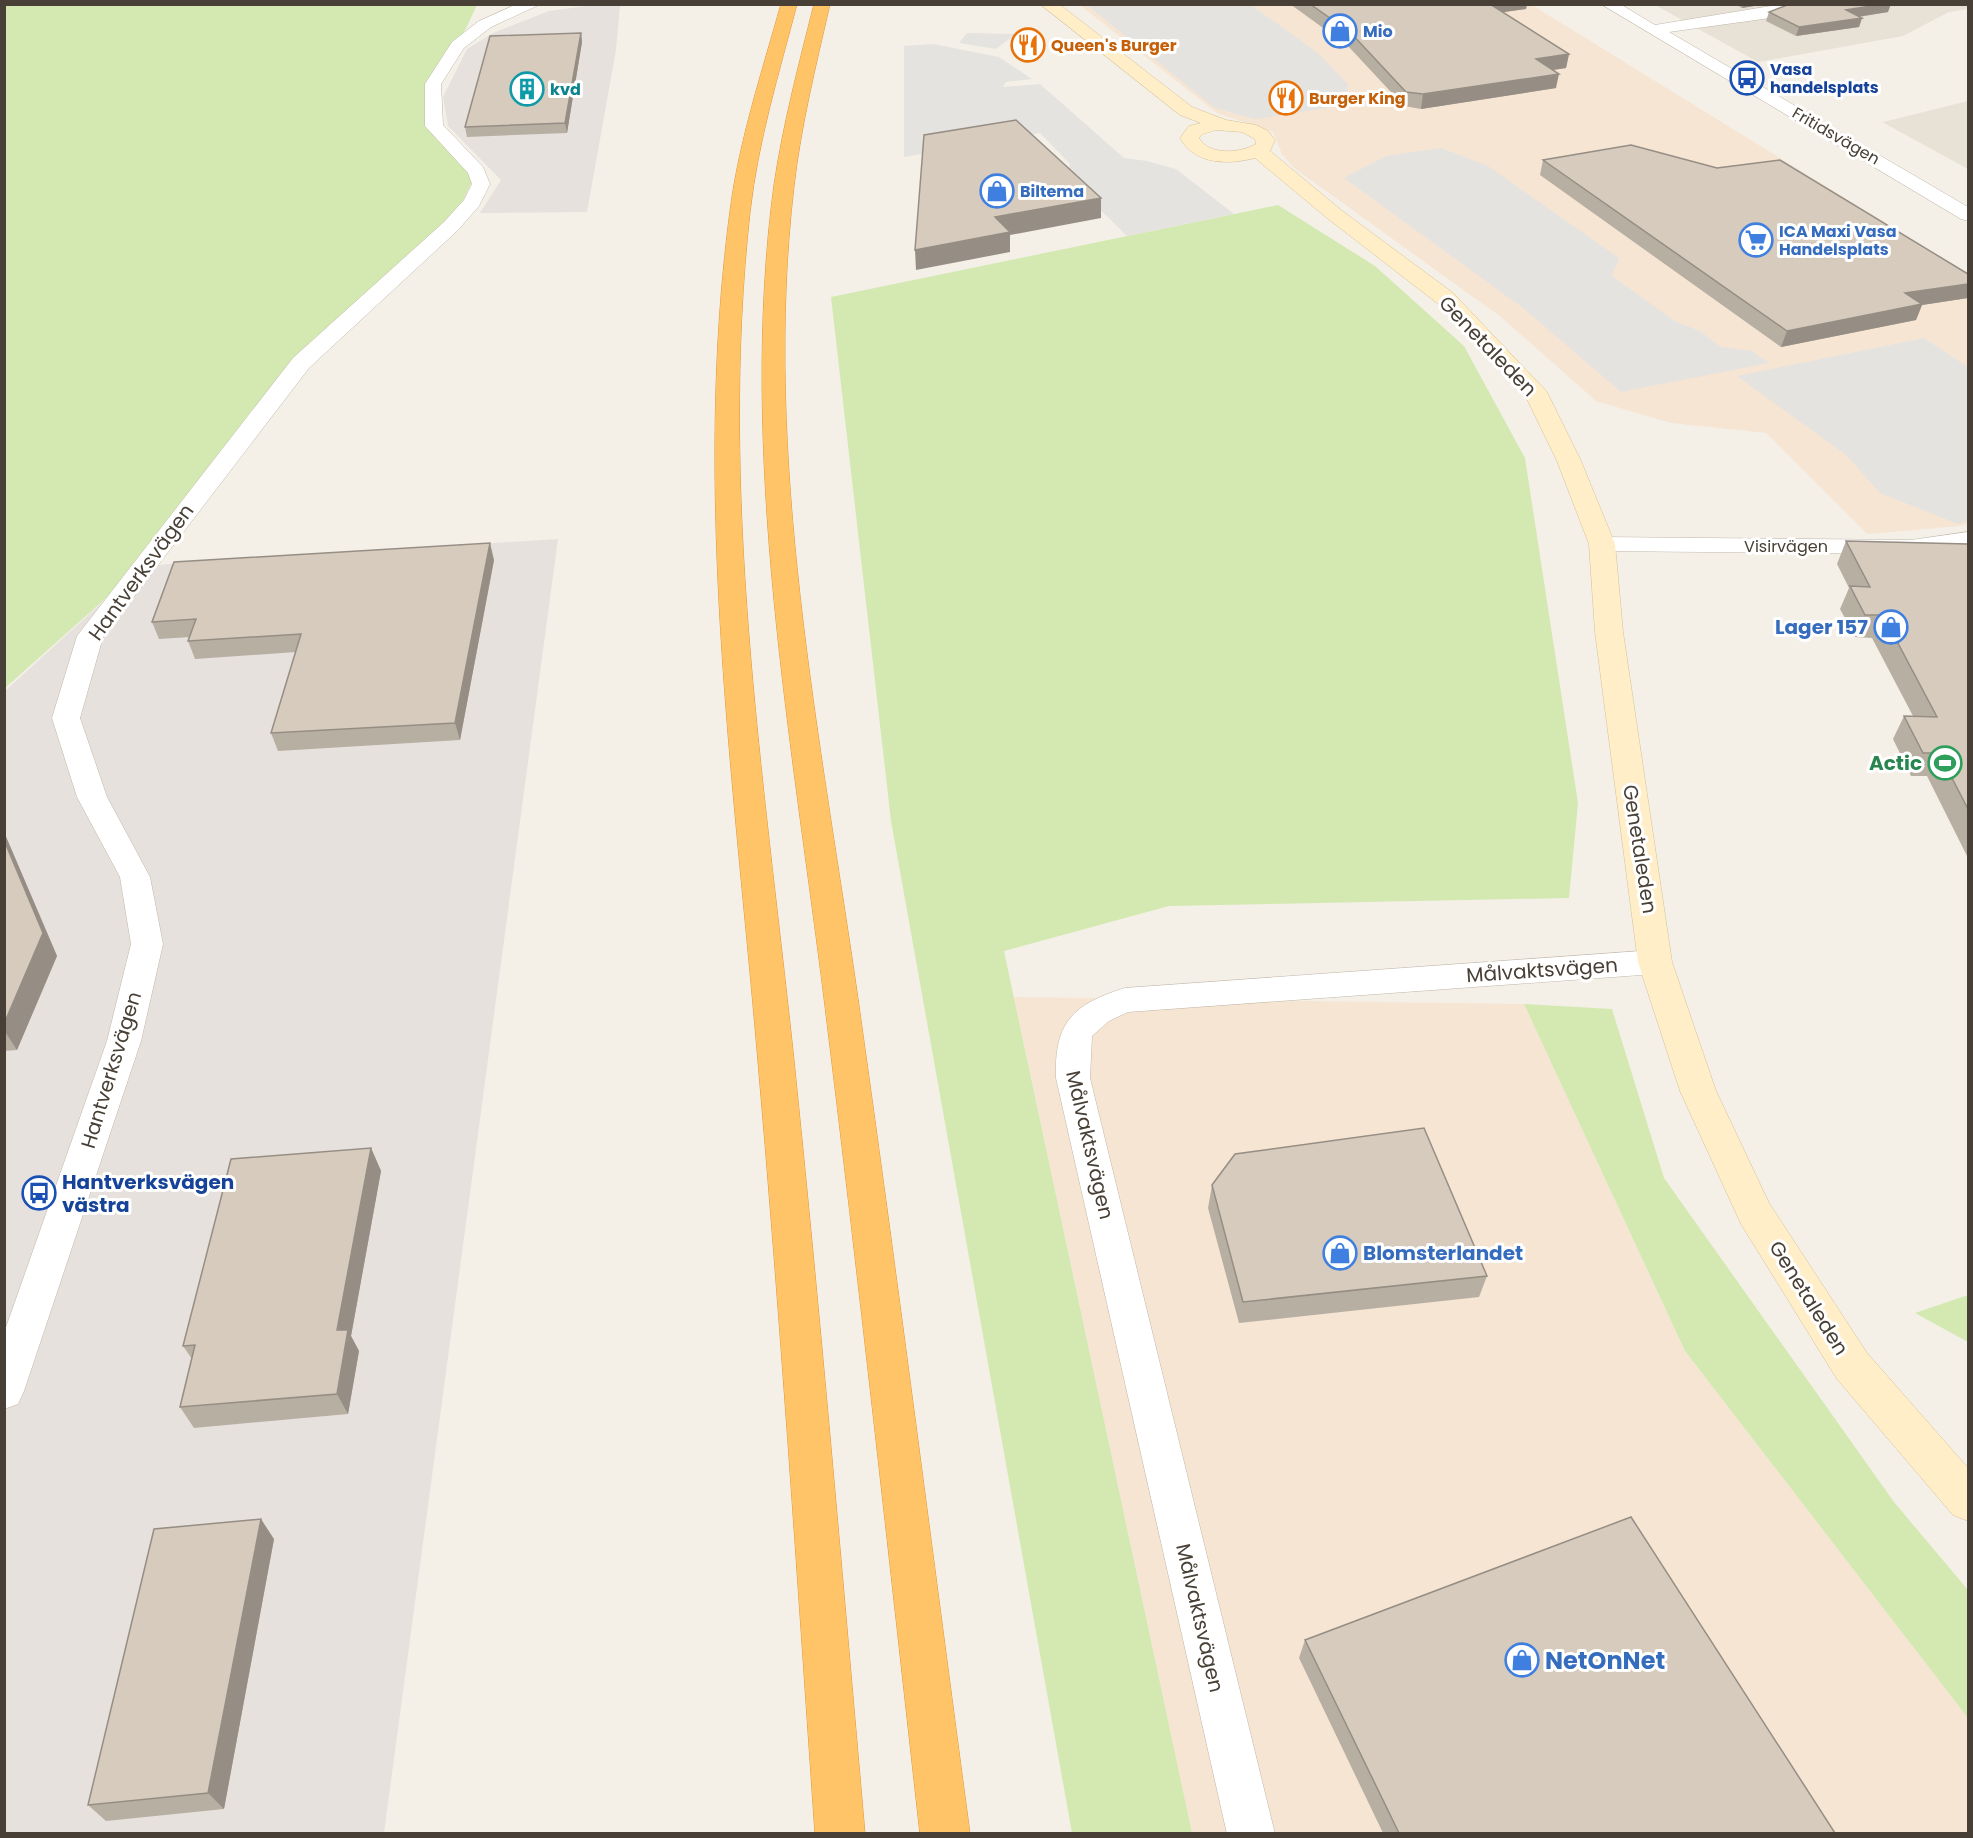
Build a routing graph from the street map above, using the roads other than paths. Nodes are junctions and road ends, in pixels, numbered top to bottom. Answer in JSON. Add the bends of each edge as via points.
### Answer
{"nodes":[{"id":1,"x":534,"y":4,"type":"edge"},
{"id":2,"x":789,"y":4,"type":"edge"},
{"id":3,"x":822,"y":4,"type":"edge"},
{"id":4,"x":1048,"y":4,"type":"edge"},
{"id":5,"x":1608,"y":4,"type":"edge"},
{"id":6,"x":1790,"y":6,"type":"edge"},
{"id":7,"x":1651,"y":30,"type":"junction"},
{"id":8,"x":1186,"y":111,"type":"junction"},
{"id":9,"x":1223,"y":125,"type":"junction"},
{"id":10,"x":1196,"y":130,"type":"junction"},
{"id":11,"x":1258,"y":152,"type":"junction"},
{"id":12,"x":1233,"y":156,"type":"junction"},
{"id":13,"x":1334,"y":214,"type":"junction"},
{"id":14,"x":1968,"y":215,"type":"edge"},
{"id":15,"x":1968,"y":539,"type":"edge"},
{"id":16,"x":1602,"y":544,"type":"junction"},
{"id":17,"x":1655,"y":962,"type":"junction"},
{"id":18,"x":4,"y":1391,"type":"edge"},
{"id":19,"x":1968,"y":1500,"type":"edge"},
{"id":20,"x":840,"y":1833,"type":"edge"},
{"id":21,"x":945,"y":1833,"type":"edge"},
{"id":22,"x":1251,"y":1833,"type":"edge"}],
"edges":[{"from":1,"to":18,"type":"street","name":"Hantverksvägen","via":[[509,12],[467,36],[433,84],[434,126],[477,171],[481,184],[472,202],[451,226],[301,363],[90,636],[66,718],[92,797],[135,877],[147,944],[124,1041]]},
{"from":2,"to":20,"type":"highway","via":[[741,207],[728,360],[726,462],[740,690],[796,1272]]},
{"from":3,"to":21,"type":"highway","via":[[800,94],[781,208],[774,365],[777,460],[798,674],[875,1256]]},
{"from":4,"to":8,"type":"main road","name":"Genetaleden"},
{"from":5,"to":7,"type":"street","name":"Fritidsvägen"},
{"from":6,"to":7,"type":"street"},
{"from":7,"to":14,"type":"street","name":"Fritidsvägen"},
{"from":8,"to":9,"type":"main road","name":"Genetaleden"},
{"from":8,"to":10,"type":"main road","name":"Genetaleden"},
{"from":9,"to":10,"type":"main road","name":"Genetaleden"},
{"from":9,"to":11,"type":"main road","name":"Genetaleden","via":[[1261,134],[1266,143]]},
{"from":10,"to":12,"type":"main road","name":"Genetaleden","via":[[1189,138],[1194,147]]},
{"from":11,"to":12,"type":"main road","name":"Genetaleden"},
{"from":11,"to":13,"type":"main road","name":"Genetaleden"},
{"from":12,"to":13,"type":"main road","name":"Genetaleden"},
{"from":13,"to":16,"type":"main road","name":"Genetaleden","via":[[1445,298],[1535,392],[1569,461]]},
{"from":15,"to":16,"type":"street","name":"Visirvägen","via":[[1911,547]]},
{"from":16,"to":17,"type":"main road","name":"Genetaleden","via":[[1609,632]]},
{"from":17,"to":19,"type":"main road","name":"Genetaleden","via":[[1698,1091],[1755,1213],[1852,1366]]},
{"from":17,"to":22,"type":"street","name":"Målvaktsvägen","via":[[1125,1000],[1102,1008],[1075,1033],[1071,1051],[1073,1078]]}]}
